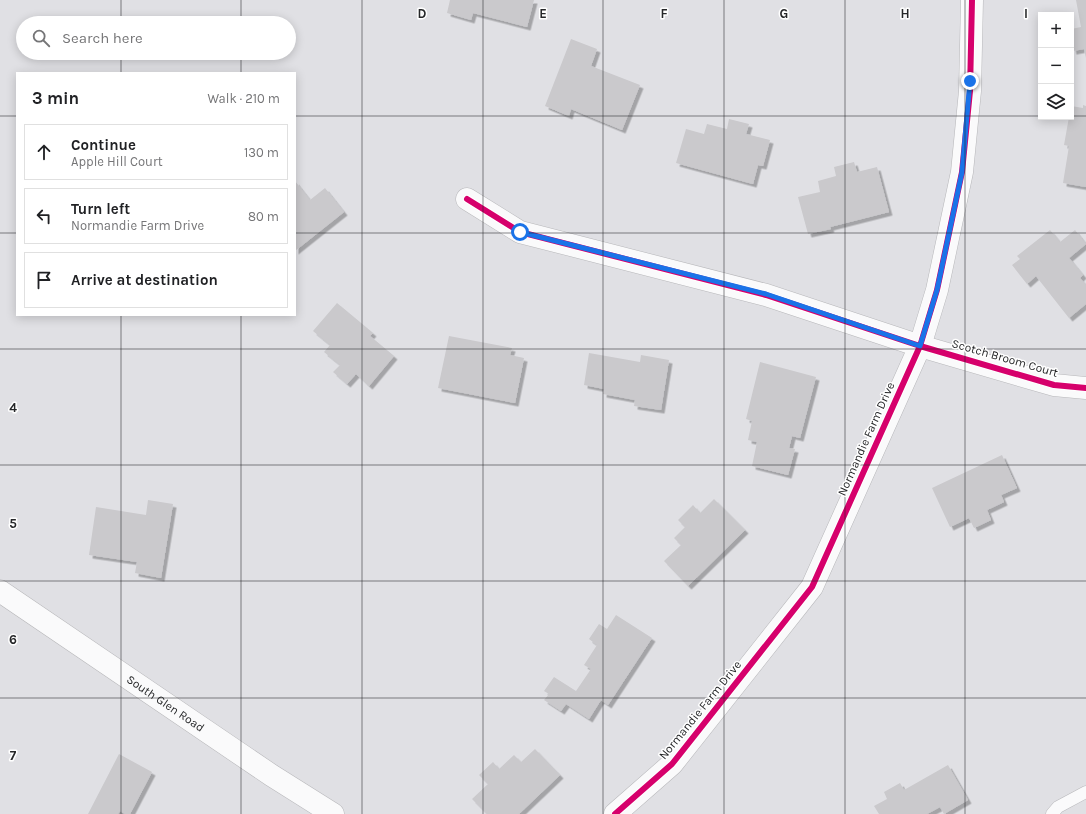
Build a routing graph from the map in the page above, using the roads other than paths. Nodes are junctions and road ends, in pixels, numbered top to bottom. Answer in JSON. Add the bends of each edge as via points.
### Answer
{"nodes":[{"id":1,"x":972,"y":0,"type":"edge"},
{"id":2,"x":467,"y":199,"type":"dead end"},
{"id":3,"x":920,"y":346,"type":"junction"},
{"id":4,"x":1086,"y":388,"type":"edge"},
{"id":5,"x":0,"y":591,"type":"edge"},
{"id":6,"x":1086,"y":792,"type":"edge"},
{"id":7,"x":333,"y":814,"type":"edge"},
{"id":8,"x":615,"y":814,"type":"edge"},
{"id":9,"x":1052,"y":814,"type":"edge"}],
"edges":[{"from":1,"to":3,"type":"street","name":"Normandie Farm Drive","via":[[970,91],[962,172],[937,290]]},
{"from":2,"to":3,"type":"street","name":"Scotch Broom Court","via":[[520,232],[766,294]]},
{"from":3,"to":4,"type":"street","name":"Scotch Broom Court","via":[[1054,385]]},
{"from":3,"to":8,"type":"street","name":"Normandie Farm Drive","via":[[812,587],[672,764]]},
{"from":5,"to":7,"type":"street","name":"South Glen Road","via":[[271,775]]},
{"from":6,"to":9,"type":"lane","via":[[1058,807]]}]}
